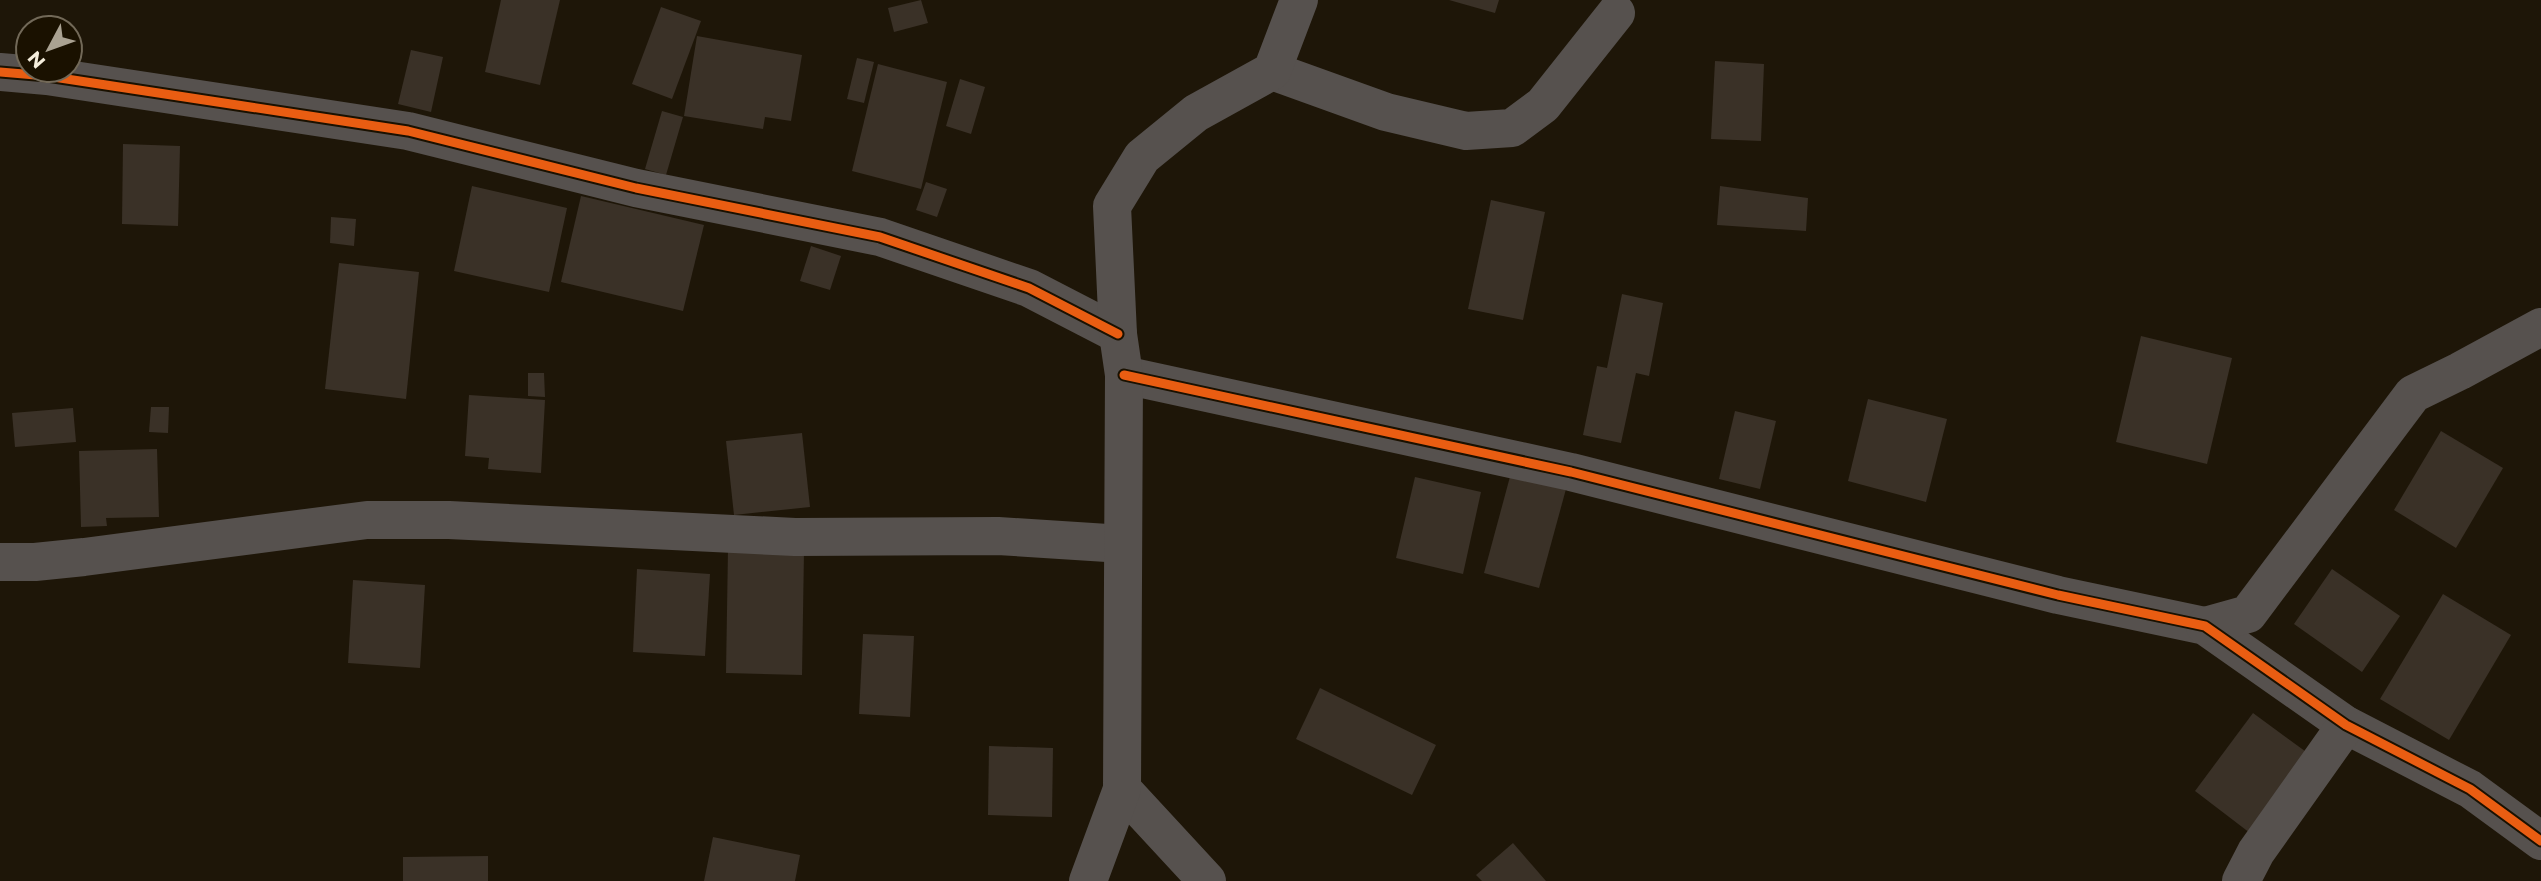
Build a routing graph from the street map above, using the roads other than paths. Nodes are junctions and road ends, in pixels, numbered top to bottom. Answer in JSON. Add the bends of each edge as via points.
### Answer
{"nodes":[{"id":1,"x":1299,"y":0,"type":"edge"},
{"id":2,"x":1616,"y":13,"type":"dead end"},
{"id":3,"x":1272,"y":71,"type":"junction"},
{"id":4,"x":0,"y":72,"type":"edge"},
{"id":5,"x":2541,"y":327,"type":"edge"},
{"id":6,"x":1118,"y":334,"type":"junction"},
{"id":7,"x":1124,"y":375,"type":"junction"},
{"id":8,"x":1123,"y":544,"type":"junction"},
{"id":9,"x":0,"y":562,"type":"edge"},
{"id":10,"x":2205,"y":626,"type":"junction"},
{"id":11,"x":2346,"y":725,"type":"junction"},
{"id":12,"x":1122,"y":789,"type":"junction"},
{"id":13,"x":2541,"y":841,"type":"edge"},
{"id":14,"x":1088,"y":881,"type":"edge"},
{"id":15,"x":1207,"y":881,"type":"edge"},
{"id":16,"x":2241,"y":881,"type":"edge"}],
"edges":[{"from":1,"to":3,"type":"street"},
{"from":2,"to":3,"type":"street","via":[[1543,104],[1512,128],[1453,128],[1386,112]]},
{"from":3,"to":6,"type":"street","via":[[1196,113],[1142,157],[1112,206]]},
{"from":4,"to":6,"type":"street","via":[[408,131],[636,188],[880,237],[1029,288]]},
{"from":5,"to":10,"type":"street","via":[[2413,394],[2248,614]]},
{"from":6,"to":7,"type":"street"},
{"from":7,"to":8,"type":"street"},
{"from":7,"to":10,"type":"street","via":[[1571,472],[2058,595]]},
{"from":8,"to":9,"type":"street","via":[[998,536],[795,537],[367,520],[84,558]]},
{"from":8,"to":12,"type":"street"},
{"from":10,"to":11,"type":"street"},
{"from":11,"to":13,"type":"street","via":[[2470,789]]},
{"from":11,"to":16,"type":"street","via":[[2256,852]]},
{"from":12,"to":14,"type":"street"},
{"from":12,"to":15,"type":"street"}]}
